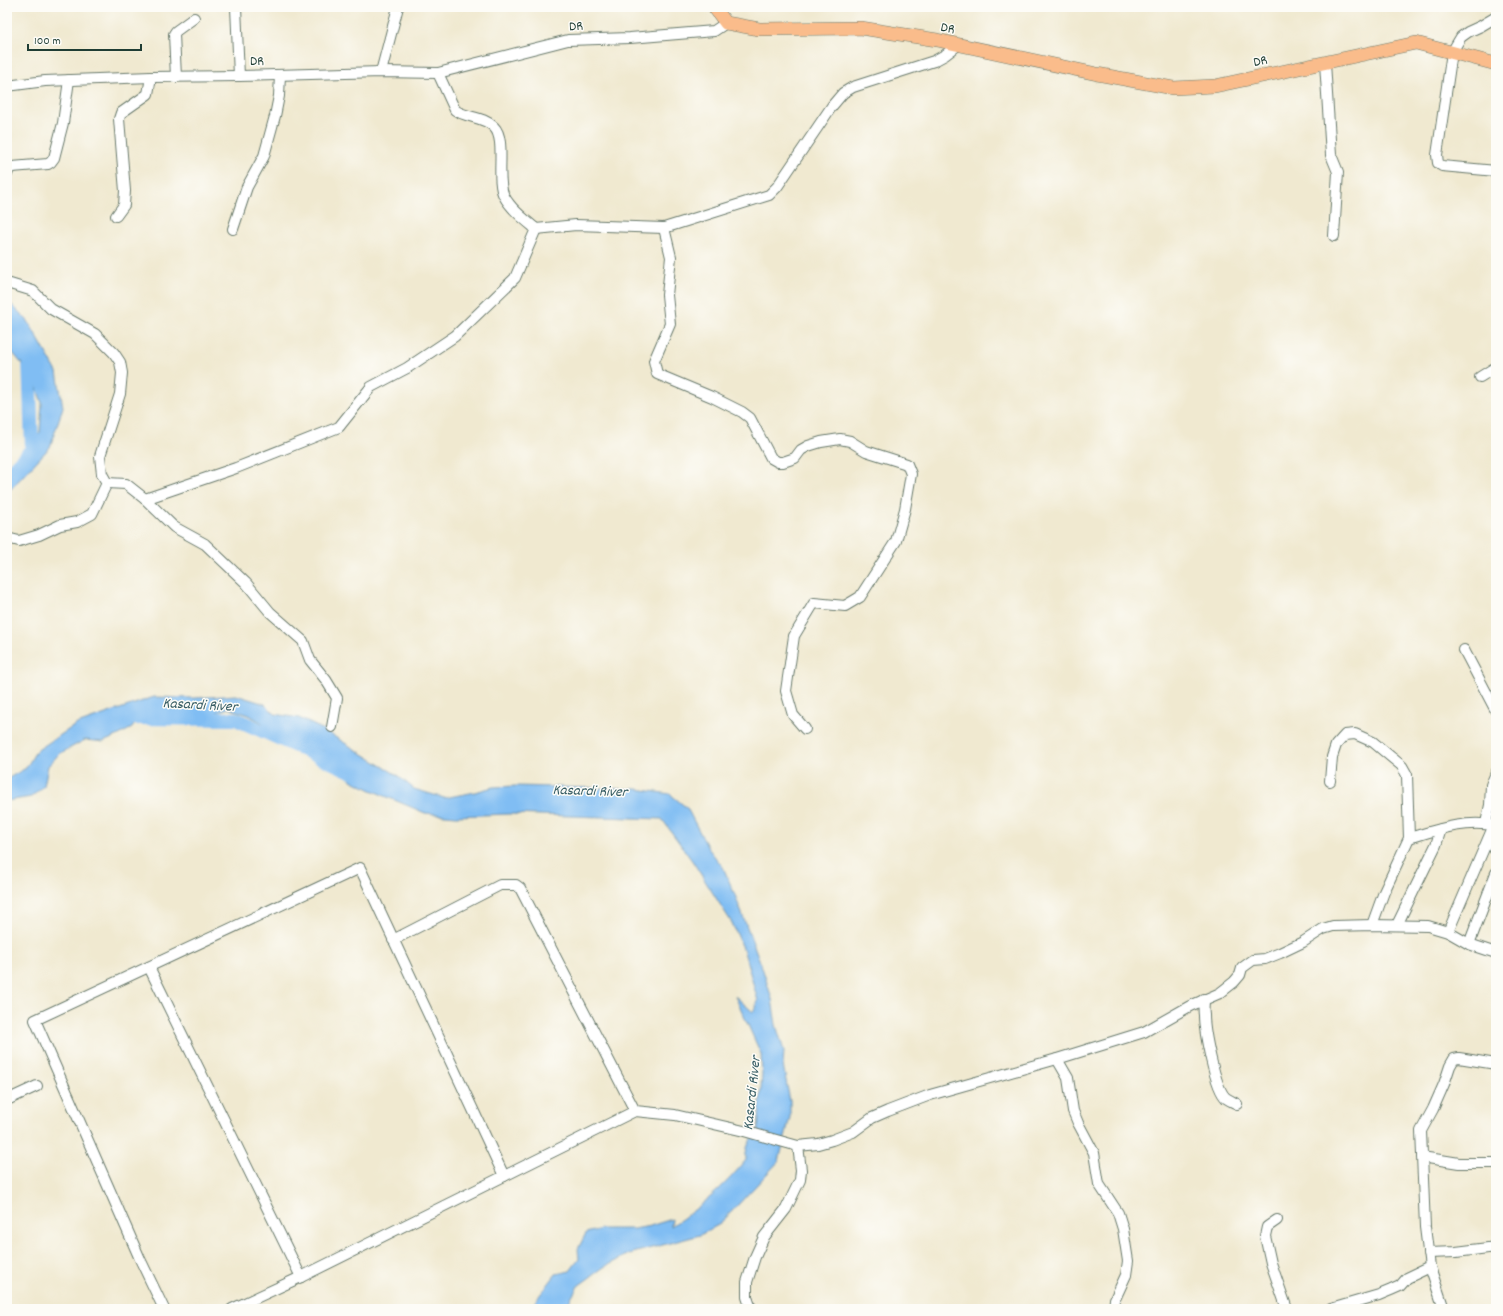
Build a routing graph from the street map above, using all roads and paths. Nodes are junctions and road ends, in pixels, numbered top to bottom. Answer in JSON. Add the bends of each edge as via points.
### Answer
{"nodes":[{"id":1,"x":236,"y":7,"type":"edge"},
{"id":2,"x":398,"y":7,"type":"edge"},
{"id":3,"x":714,"y":7,"type":"edge"},
{"id":4,"x":1496,"y":17,"type":"edge"},
{"id":5,"x":194,"y":18,"type":"dead end"},
{"id":6,"x":726,"y":24,"type":"junction"},
{"id":7,"x":958,"y":45,"type":"junction"},
{"id":8,"x":1452,"y":52,"type":"junction"},
{"id":9,"x":1324,"y":63,"type":"junction"},
{"id":10,"x":1496,"y":64,"type":"edge"},
{"id":11,"x":381,"y":72,"type":"junction"},
{"id":12,"x":438,"y":73,"type":"junction"},
{"id":13,"x":280,"y":75,"type":"junction"},
{"id":14,"x":239,"y":76,"type":"junction"},
{"id":15,"x":151,"y":77,"type":"junction"},
{"id":16,"x":176,"y":77,"type":"junction"},
{"id":17,"x":69,"y":80,"type":"junction"},
{"id":18,"x":7,"y":86,"type":"edge"},
{"id":19,"x":1496,"y":171,"type":"edge"},
{"id":20,"x":7,"y":174,"type":"edge"},
{"id":21,"x":116,"y":216,"type":"dead end"},
{"id":22,"x":664,"y":228,"type":"junction"},
{"id":23,"x":233,"y":229,"type":"dead end"},
{"id":24,"x":536,"y":229,"type":"junction"},
{"id":25,"x":1334,"y":236,"type":"dead end"},
{"id":26,"x":7,"y":283,"type":"edge"},
{"id":27,"x":1496,"y":367,"type":"edge"},
{"id":28,"x":1480,"y":377,"type":"dead end"},
{"id":29,"x":107,"y":482,"type":"junction"},
{"id":30,"x":145,"y":499,"type":"junction"},
{"id":31,"x":7,"y":538,"type":"edge"},
{"id":32,"x":1464,"y":650,"type":"dead end"},
{"id":33,"x":1496,"y":711,"type":"edge"},
{"id":34,"x":332,"y":727,"type":"dead end"},
{"id":35,"x":805,"y":729,"type":"dead end"},
{"id":36,"x":1496,"y":772,"type":"edge"},
{"id":37,"x":1330,"y":781,"type":"dead end"},
{"id":38,"x":1492,"y":825,"type":"edge"},
{"id":39,"x":1441,"y":829,"type":"junction"},
{"id":40,"x":1409,"y":838,"type":"junction"},
{"id":41,"x":1496,"y":873,"type":"edge"},
{"id":42,"x":1372,"y":925,"type":"junction"},
{"id":43,"x":1397,"y":925,"type":"junction"},
{"id":44,"x":1448,"y":932,"type":"junction"},
{"id":45,"x":393,"y":940,"type":"junction"},
{"id":46,"x":1469,"y":944,"type":"junction"},
{"id":47,"x":1496,"y":953,"type":"edge"},
{"id":48,"x":149,"y":967,"type":"junction"},
{"id":49,"x":1204,"y":999,"type":"junction"},
{"id":50,"x":1057,"y":1059,"type":"junction"},
{"id":51,"x":1496,"y":1064,"type":"edge"},
{"id":52,"x":37,"y":1086,"type":"dead end"},
{"id":53,"x":7,"y":1100,"type":"edge"},
{"id":54,"x":1237,"y":1104,"type":"dead end"},
{"id":55,"x":635,"y":1111,"type":"junction"},
{"id":56,"x":793,"y":1144,"type":"junction"},
{"id":57,"x":1422,"y":1157,"type":"junction"},
{"id":58,"x":1496,"y":1163,"type":"edge"},
{"id":59,"x":504,"y":1176,"type":"junction"},
{"id":60,"x":1277,"y":1220,"type":"dead end"},
{"id":61,"x":1496,"y":1247,"type":"edge"},
{"id":62,"x":1428,"y":1253,"type":"junction"},
{"id":63,"x":1432,"y":1271,"type":"junction"},
{"id":64,"x":301,"y":1276,"type":"junction"},
{"id":65,"x":1444,"y":1308,"type":"edge"},
{"id":66,"x":164,"y":1309,"type":"edge"},
{"id":67,"x":232,"y":1309,"type":"edge"},
{"id":68,"x":751,"y":1309,"type":"edge"},
{"id":69,"x":1114,"y":1309,"type":"edge"},
{"id":70,"x":1287,"y":1309,"type":"edge"},
{"id":71,"x":1331,"y":1309,"type":"edge"}],
"edges":[{"from":1,"to":14,"type":"street"},
{"from":2,"to":11,"type":"street"},
{"from":3,"to":6,"type":"main road"},
{"from":4,"to":8,"type":"street","via":[[1461,37]]},
{"from":5,"to":16,"type":"street","via":[[174,34]]},
{"from":6,"to":7,"type":"main road","name":"DR","via":[[760,28],[861,28]]},
{"from":6,"to":12,"type":"street","name":"DR","via":[[714,31],[568,40]]},
{"from":7,"to":9,"type":"main road","name":"DR","via":[[1173,88],[1216,86]]},
{"from":7,"to":22,"type":"street","via":[[934,61],[853,87],[843,93],[769,195]]},
{"from":8,"to":9,"type":"main road","name":"DR","via":[[1416,43]]},
{"from":8,"to":10,"type":"main road","name":"DR"},
{"from":8,"to":19,"type":"street","via":[[1438,163],[1442,166]]},
{"from":9,"to":25,"type":"street","via":[[1330,155],[1338,172]]},
{"from":11,"to":12,"type":"street","name":"DR"},
{"from":11,"to":13,"type":"street","name":"DR"},
{"from":12,"to":24,"type":"street","via":[[455,110],[495,128],[499,138],[501,187],[504,196],[514,210]]},
{"from":13,"to":14,"type":"street","name":"DR"},
{"from":13,"to":23,"type":"street","via":[[279,96],[264,156],[247,187]]},
{"from":14,"to":16,"type":"street","name":"DR"},
{"from":15,"to":16,"type":"street","name":"DR"},
{"from":15,"to":17,"type":"street","name":"DR"},
{"from":15,"to":21,"type":"street","via":[[148,94],[121,113],[119,119],[125,191],[124,205]]},
{"from":17,"to":18,"type":"street","name":"DR"},
{"from":17,"to":20,"type":"street","via":[[63,123],[54,158],[48,164],[12,167]]},
{"from":22,"to":24,"type":"street","via":[[576,225]]},
{"from":22,"to":35,"type":"street","via":[[671,257],[667,295],[670,324],[654,360],[658,374],[742,412],[750,418],[771,458],[778,462],[795,458],[808,446],[840,439],[850,441],[866,451],[902,461],[910,469],[905,509],[896,541],[860,597],[845,606],[814,603],[794,636],[786,691],[793,715]]},
{"from":24,"to":30,"type":"street","via":[[515,278],[456,336],[407,368],[371,387],[339,427],[236,468]]},
{"from":26,"to":29,"type":"street","via":[[33,291],[50,309],[95,334],[120,362],[120,394],[100,456],[102,474]]},
{"from":27,"to":28,"type":"street"},
{"from":29,"to":30,"type":"street","via":[[126,484]]},
{"from":29,"to":31,"type":"street","via":[[92,514],[77,522],[60,525],[19,541]]},
{"from":30,"to":34,"type":"street","via":[[174,527],[205,544],[246,583],[270,612],[303,641],[310,660],[337,698]]},
{"from":32,"to":33,"type":"street"},
{"from":36,"to":38,"type":"street","via":[[1490,785]]},
{"from":37,"to":40,"type":"street","via":[[1332,757],[1336,745],[1345,735],[1355,734],[1373,742],[1402,766],[1407,775]]},
{"from":38,"to":39,"type":"street","via":[[1463,825]]},
{"from":38,"to":44,"type":"street"},
{"from":39,"to":40,"type":"street"},
{"from":39,"to":43,"type":"street","via":[[1436,845]]},
{"from":40,"to":42,"type":"street"},
{"from":41,"to":46,"type":"street"},
{"from":42,"to":43,"type":"street"},
{"from":42,"to":49,"type":"street","via":[[1333,926],[1323,929],[1280,954],[1253,960],[1242,968],[1234,982],[1220,993]]},
{"from":43,"to":44,"type":"street","via":[[1428,926]]},
{"from":44,"to":46,"type":"street"},
{"from":45,"to":48,"type":"street","via":[[360,868]]},
{"from":45,"to":55,"type":"street","via":[[500,885],[516,885],[520,888]]},
{"from":45,"to":59,"type":"street"},
{"from":46,"to":47,"type":"street"},
{"from":48,"to":64,"type":"street"},
{"from":48,"to":66,"type":"street","via":[[35,1020]]},
{"from":49,"to":50,"type":"street","via":[[1144,1032]]},
{"from":49,"to":54,"type":"street","via":[[1206,1033],[1220,1090],[1225,1098]]},
{"from":50,"to":56,"type":"street","via":[[930,1095],[872,1118],[853,1132],[832,1140],[818,1144]]},
{"from":50,"to":69,"type":"street","via":[[1068,1078],[1073,1111],[1094,1153],[1099,1184],[1118,1212],[1124,1229],[1128,1261]]},
{"from":51,"to":57,"type":"street","via":[[1454,1059],[1421,1131]]},
{"from":52,"to":53,"type":"street"},
{"from":55,"to":56,"type":"street","via":[[675,1115]]},
{"from":55,"to":59,"type":"street"},
{"from":56,"to":68,"type":"street","via":[[801,1170],[800,1180],[786,1210],[764,1237],[755,1257],[747,1282],[747,1297]]},
{"from":57,"to":58,"type":"street","via":[[1459,1163]]},
{"from":57,"to":62,"type":"street"},
{"from":59,"to":64,"type":"street"},
{"from":60,"to":70,"type":"street","via":[[1266,1227],[1264,1236]]},
{"from":61,"to":62,"type":"street"},
{"from":62,"to":63,"type":"street"},
{"from":63,"to":65,"type":"street"},
{"from":63,"to":71,"type":"street","via":[[1407,1278],[1400,1286],[1379,1295]]},
{"from":64,"to":67,"type":"street"}]}
